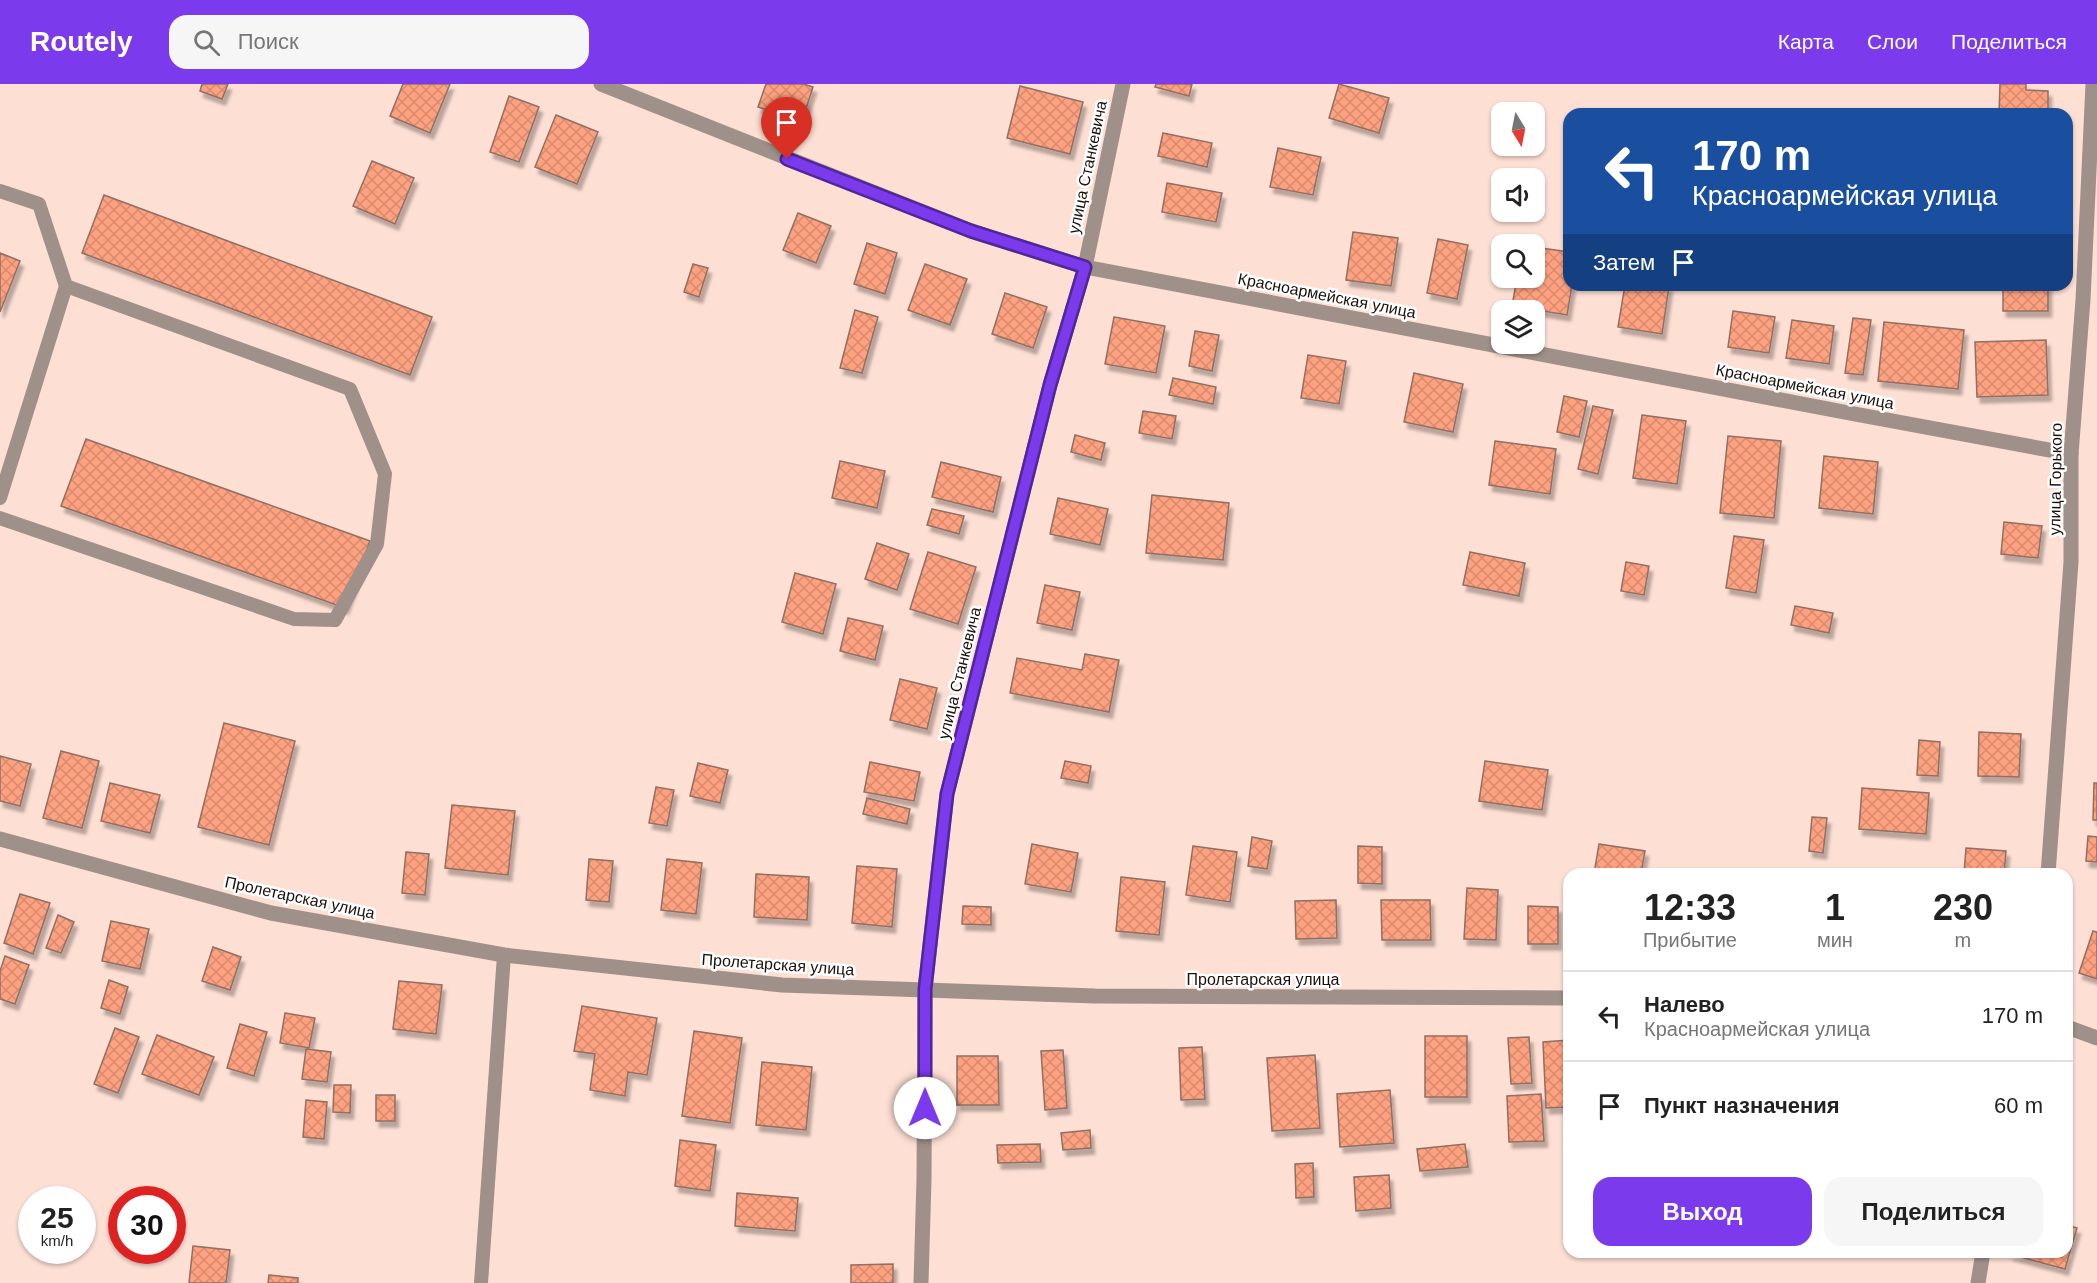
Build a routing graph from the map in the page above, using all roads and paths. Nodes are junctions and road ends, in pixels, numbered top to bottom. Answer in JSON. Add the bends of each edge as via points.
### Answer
{"nodes":[{"id":1,"x":601,"y":84,"type":"edge"},
{"id":2,"x":1123,"y":84,"type":"edge"},
{"id":3,"x":2093,"y":84,"type":"edge"},
{"id":4,"x":0,"y":191,"type":"edge"},
{"id":5,"x":1085,"y":267,"type":"junction"},
{"id":6,"x":66,"y":286,"type":"junction"},
{"id":7,"x":2072,"y":454,"type":"junction"},
{"id":8,"x":0,"y":498,"type":"edge"},
{"id":9,"x":0,"y":518,"type":"edge"},
{"id":10,"x":0,"y":839,"type":"edge"},
{"id":11,"x":2048,"y":868,"type":"edge"},
{"id":12,"x":504,"y":955,"type":"junction"},
{"id":13,"x":925,"y":989,"type":"junction"},
{"id":14,"x":1563,"y":998,"type":"edge"},
{"id":15,"x":2073,"y":1029,"type":"edge"},
{"id":16,"x":2097,"y":1038,"type":"edge"},
{"id":17,"x":1982,"y":1258,"type":"edge"},
{"id":18,"x":481,"y":1283,"type":"edge"},
{"id":19,"x":921,"y":1283,"type":"edge"},
{"id":20,"x":1978,"y":1283,"type":"edge"}],
"edges":[{"from":1,"to":5,"type":"street","name":"Красноармейская улица","via":[[971,231]]},
{"from":2,"to":5,"type":"street","name":"улица Станкевича"},
{"from":3,"to":7,"type":"street","name":"улица Горького"},
{"from":4,"to":6,"type":"lane","via":[[39,204]]},
{"from":5,"to":7,"type":"street","name":"Красноармейская улица"},
{"from":5,"to":13,"type":"street","name":"улица Станкевича","via":[[1050,385],[947,794]]},
{"from":6,"to":8,"type":"lane"},
{"from":6,"to":9,"type":"lane","via":[[350,389],[385,474],[377,544],[335,620],[294,619]]},
{"from":7,"to":11,"type":"street","name":"улица Горького","via":[[2071,562]]},
{"from":10,"to":12,"type":"street","name":"Пролетарская улица","via":[[271,913]]},
{"from":12,"to":13,"type":"street","name":"Пролетарская улица","via":[[782,985]]},
{"from":12,"to":18,"type":"lane"},
{"from":13,"to":14,"type":"street","name":"Пролетарская улица","via":[[1095,996]]},
{"from":13,"to":19,"type":"street","name":"улица Станкевича"},
{"from":15,"to":16,"type":"street"},
{"from":17,"to":20,"type":"street"}]}
